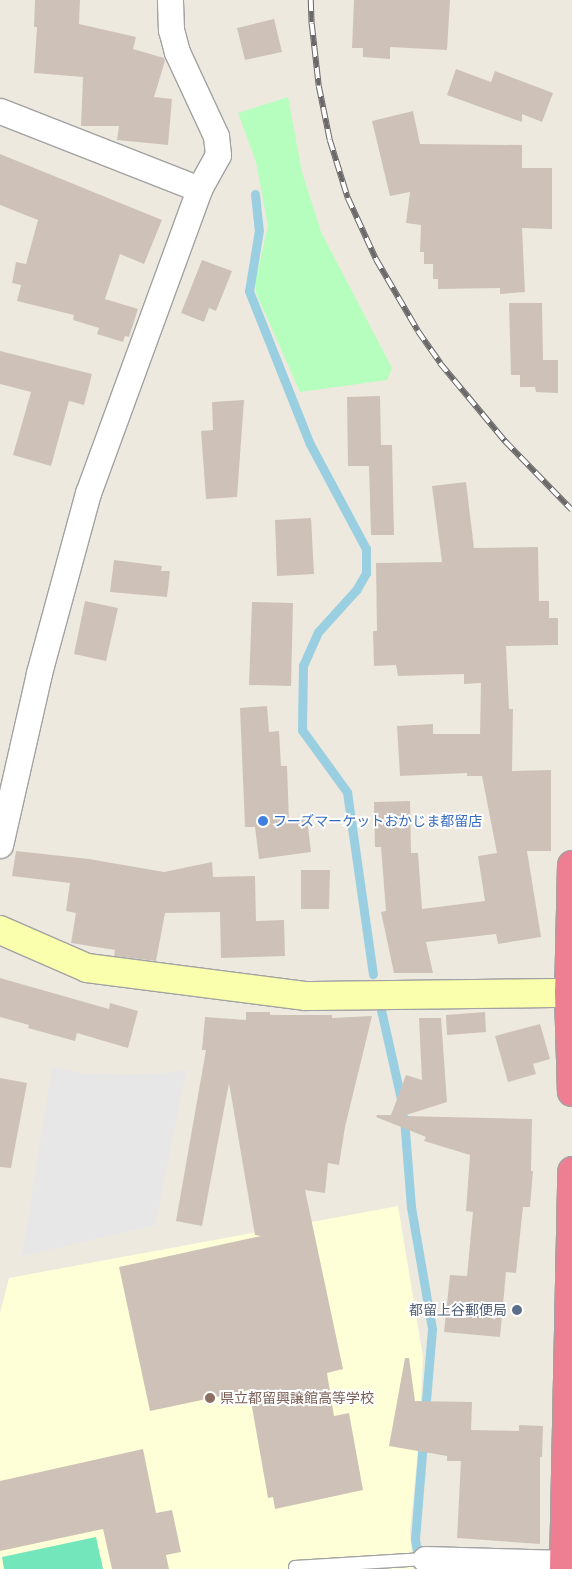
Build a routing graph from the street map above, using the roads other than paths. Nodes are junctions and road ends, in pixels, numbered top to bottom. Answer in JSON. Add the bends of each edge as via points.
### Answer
{"nodes":[{"id":1,"x":170,"y":0,"type":"edge"},
{"id":2,"x":0,"y":111,"type":"edge"},
{"id":3,"x":199,"y":189,"type":"junction"},
{"id":4,"x":0,"y":846,"type":"edge"},
{"id":5,"x":572,"y":865,"type":"edge"},
{"id":6,"x":0,"y":930,"type":"edge"},
{"id":7,"x":570,"y":993,"type":"junction"},
{"id":8,"x":572,"y":1092,"type":"edge"},
{"id":9,"x":572,"y":1171,"type":"edge"},
{"id":10,"x":569,"y":1496,"type":"edge"},
{"id":11,"x":418,"y":1559,"type":"joint"},
{"id":12,"x":564,"y":1566,"type":"edge"},
{"id":13,"x":295,"y":1567,"type":"dead end"}],
"edges":[{"from":1,"to":3,"type":"street","via":[[170,30],[176,52],[216,136],[218,155]]},
{"from":2,"to":3,"type":"street"},
{"from":3,"to":4,"type":"street","via":[[88,493],[39,673]]},
{"from":5,"to":7,"type":"highway"},
{"from":6,"to":7,"type":"street","via":[[88,968],[296,995]]},
{"from":7,"to":8,"type":"highway"},
{"from":9,"to":10,"type":"highway"},
{"from":10,"to":12,"type":"highway"},
{"from":11,"to":12,"type":"street"},
{"from":11,"to":13,"type":"lane"}]}
